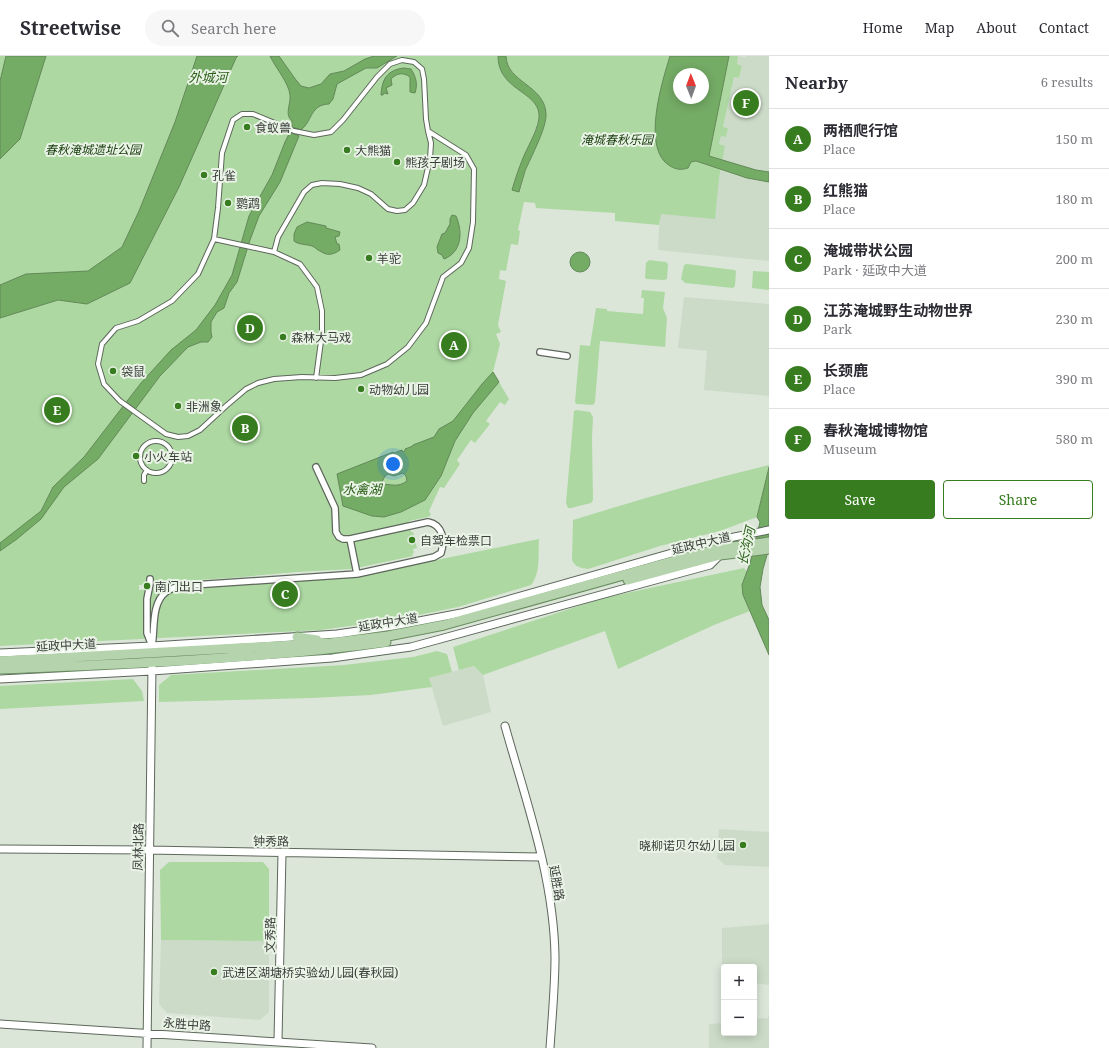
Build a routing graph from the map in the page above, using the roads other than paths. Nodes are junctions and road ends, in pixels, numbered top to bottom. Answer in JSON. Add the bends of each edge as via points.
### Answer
{"nodes":[{"id":1,"x":428,"y":132,"type":"junction"},
{"id":2,"x":214,"y":239,"type":"junction"},
{"id":3,"x":274,"y":252,"type":"junction"},
{"id":4,"x":540,"y":352,"type":"dead end"},
{"id":5,"x":567,"y":356,"type":"dead end"},
{"id":6,"x":316,"y":378,"type":"junction"},
{"id":7,"x":166,"y":434,"type":"junction"},
{"id":8,"x":162,"y":442,"type":"junction"},
{"id":9,"x":316,"y":468,"type":"dead end"},
{"id":10,"x":147,"y":470,"type":"junction"},
{"id":11,"x":144,"y":481,"type":"dead end"},
{"id":12,"x":769,"y":530,"type":"edge"},
{"id":13,"x":350,"y":539,"type":"junction"},
{"id":14,"x":769,"y":542,"type":"edge"},
{"id":15,"x":747,"y":548,"type":"junction"},
{"id":16,"x":769,"y":549,"type":"edge"},
{"id":17,"x":718,"y":552,"type":"junction"},
{"id":18,"x":357,"y":574,"type":"junction"},
{"id":19,"x":150,"y":578,"type":"dead end"},
{"id":20,"x":297,"y":637,"type":"junction"},
{"id":21,"x":334,"y":642,"type":"junction"},
{"id":22,"x":0,"y":653,"type":"edge"},
{"id":23,"x":151,"y":658,"type":"junction"},
{"id":24,"x":0,"y":660,"type":"edge"},
{"id":25,"x":0,"y":669,"type":"edge"},
{"id":26,"x":0,"y":679,"type":"edge"},
{"id":27,"x":505,"y":726,"type":"dead end"},
{"id":28,"x":0,"y":849,"type":"edge"},
{"id":29,"x":149,"y":850,"type":"junction"},
{"id":30,"x":282,"y":853,"type":"junction"},
{"id":31,"x":541,"y":858,"type":"junction"},
{"id":32,"x":0,"y":1024,"type":"edge"},
{"id":33,"x":147,"y":1033,"type":"junction"},
{"id":34,"x":278,"y":1041,"type":"junction"},
{"id":35,"x":147,"y":1048,"type":"edge"},
{"id":36,"x":372,"y":1048,"type":"edge"},
{"id":37,"x":550,"y":1048,"type":"edge"}],
"edges":[{"from":1,"to":2,"type":"street","via":[[422,69],[414,62],[402,60],[390,64],[377,77],[331,132],[314,135],[294,131],[253,114],[242,114],[233,120],[222,153]]},
{"from":1,"to":3,"type":"street","via":[[431,143],[430,160],[424,185],[413,203],[405,210],[388,209],[371,194],[358,188],[340,184],[312,185],[304,192],[285,224]]},
{"from":1,"to":6,"type":"street","via":[[466,155],[474,169],[473,222],[468,248],[461,263],[443,277],[426,323],[408,347],[386,364],[361,375]]},
{"from":2,"to":3,"type":"street"},
{"from":2,"to":7,"type":"street","via":[[198,274],[172,301],[138,321],[116,328],[102,344],[98,364],[104,384],[120,401]]},
{"from":3,"to":6,"type":"street","via":[[300,264],[317,287],[322,311],[322,334]]},
{"from":4,"to":5,"type":"street"},
{"from":6,"to":7,"type":"street","via":[[274,379],[258,383],[241,394],[200,430],[188,436]]},
{"from":7,"to":8,"type":"street"},
{"from":8,"to":10,"type":"street","via":[[154,440],[141,450],[140,461]]},
{"from":8,"to":10,"type":"street","via":[[172,451],[172,462],[161,473]]},
{"from":9,"to":13,"type":"street","via":[[335,508],[336,532],[343,539]]},
{"from":10,"to":11,"type":"street"},
{"from":12,"to":20,"type":"street","via":[[714,541],[461,613],[393,626]]},
{"from":13,"to":18,"type":"street"},
{"from":13,"to":18,"type":"street","via":[[428,522],[436,524],[440,529],[444,545],[441,553],[434,557]]},
{"from":14,"to":15,"type":"main road","name":"延政中大道"},
{"from":15,"to":16,"type":"main road","name":"延政中大道"},
{"from":15,"to":17,"type":"main road","name":"延政中大道"},
{"from":17,"to":21,"type":"main road","name":"延政中大道","via":[[444,625],[388,636]]},
{"from":17,"to":23,"type":"main road","name":"延政中大道","via":[[446,630],[390,642],[334,649]]},
{"from":18,"to":23,"type":"street","via":[[178,586],[165,592],[157,605]]},
{"from":19,"to":23,"type":"street","via":[[147,633]]},
{"from":20,"to":21,"type":"main road"},
{"from":20,"to":23,"type":"street"},
{"from":21,"to":23,"type":"main road","name":"延政中大道"},
{"from":22,"to":23,"type":"street"},
{"from":23,"to":24,"type":"main road","name":"延政中大道"},
{"from":23,"to":25,"type":"main road","name":"延政中大道"},
{"from":23,"to":26,"type":"street"},
{"from":23,"to":29,"type":"street","name":"凤林北路"},
{"from":27,"to":31,"type":"street","name":"延胜路"},
{"from":28,"to":29,"type":"street","name":"钟秀路"},
{"from":29,"to":30,"type":"street","name":"钟秀路"},
{"from":29,"to":33,"type":"street","name":"凤林北路"},
{"from":30,"to":31,"type":"street","name":"钟秀路"},
{"from":30,"to":34,"type":"street","name":"文秀路"},
{"from":31,"to":37,"type":"street","name":"延胜路","via":[[552,920],[555,956]]},
{"from":32,"to":33,"type":"street","name":"永胜中路"},
{"from":33,"to":34,"type":"street","name":"永胜中路"},
{"from":33,"to":35,"type":"street","name":"凤林北路"},
{"from":34,"to":36,"type":"street","name":"永胜中路"}]}
